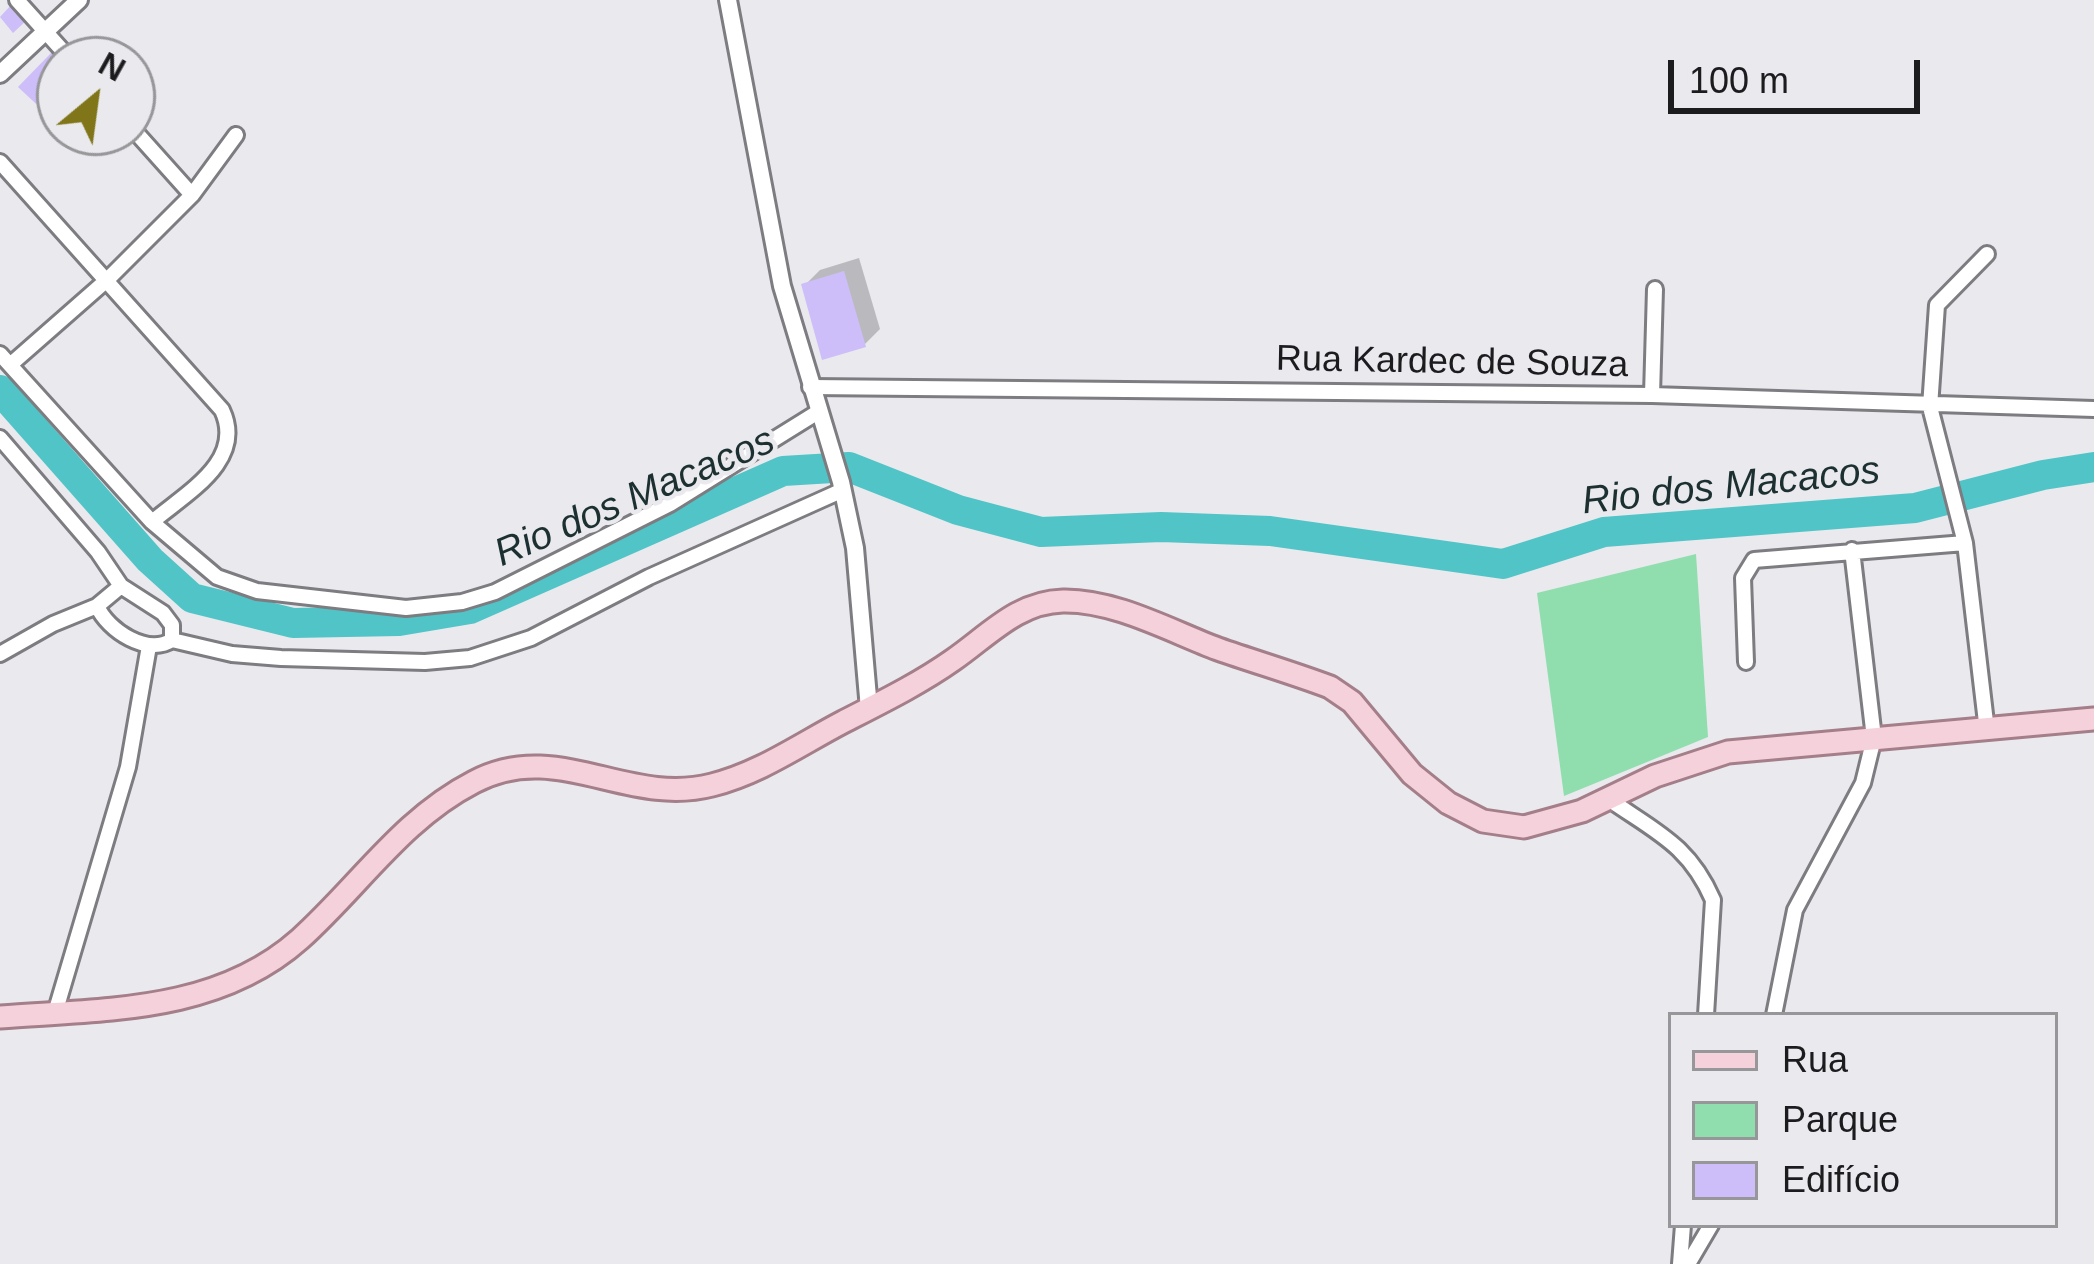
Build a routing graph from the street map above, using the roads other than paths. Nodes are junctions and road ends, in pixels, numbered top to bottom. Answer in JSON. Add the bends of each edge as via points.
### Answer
{"nodes":[{"id":1,"x":16,"y":0,"type":"edge"},
{"id":2,"x":79,"y":0,"type":"edge"},
{"id":3,"x":728,"y":0,"type":"edge"},
{"id":4,"x":44,"y":31,"type":"junction"},
{"id":5,"x":49,"y":36,"type":"edge"},
{"id":6,"x":0,"y":74,"type":"edge"},
{"id":7,"x":236,"y":135,"type":"dead end"},
{"id":8,"x":156,"y":155,"type":"edge"},
{"id":9,"x":0,"y":162,"type":"edge"},
{"id":10,"x":192,"y":195,"type":"junction"},
{"id":11,"x":1987,"y":254,"type":"dead end"},
{"id":12,"x":108,"y":279,"type":"junction"},
{"id":13,"x":1655,"y":289,"type":"dead end"},
{"id":14,"x":5,"y":359,"type":"edge"},
{"id":15,"x":810,"y":387,"type":"junction"},
{"id":16,"x":1652,"y":395,"type":"junction"},
{"id":17,"x":1930,"y":406,"type":"junction"},
{"id":18,"x":2094,"y":410,"type":"edge"},
{"id":19,"x":818,"y":412,"type":"junction"},
{"id":20,"x":0,"y":438,"type":"edge"},
{"id":21,"x":842,"y":486,"type":"junction"},
{"id":22,"x":152,"y":522,"type":"junction"},
{"id":23,"x":1965,"y":542,"type":"junction"},
{"id":24,"x":1852,"y":550,"type":"junction"},
{"id":25,"x":121,"y":586,"type":"junction"},
{"id":26,"x":97,"y":606,"type":"junction"},
{"id":27,"x":172,"y":640,"type":"junction"},
{"id":28,"x":149,"y":646,"type":"junction"},
{"id":29,"x":0,"y":654,"type":"edge"},
{"id":30,"x":1746,"y":662,"type":"dead end"},
{"id":31,"x":869,"y":709,"type":"junction"},
{"id":32,"x":2094,"y":719,"type":"edge"},
{"id":33,"x":1987,"y":731,"type":"junction"},
{"id":34,"x":1874,"y":738,"type":"junction"},
{"id":35,"x":1610,"y":800,"type":"junction"},
{"id":36,"x":55,"y":1012,"type":"junction"},
{"id":37,"x":1706,"y":1012,"type":"edge"},
{"id":38,"x":1775,"y":1012,"type":"edge"},
{"id":39,"x":0,"y":1017,"type":"edge"},
{"id":40,"x":1683,"y":1228,"type":"edge"},
{"id":41,"x":1709,"y":1228,"type":"edge"},
{"id":42,"x":1684,"y":1264,"type":"edge"}],
"edges":[{"from":1,"to":4,"type":"street"},
{"from":2,"to":4,"type":"street"},
{"from":3,"to":15,"type":"street","via":[[782,286]]},
{"from":4,"to":5,"type":"street"},
{"from":4,"to":6,"type":"street"},
{"from":7,"to":10,"type":"street"},
{"from":8,"to":10,"type":"street"},
{"from":9,"to":12,"type":"street"},
{"from":10,"to":12,"type":"street"},
{"from":11,"to":17,"type":"street","via":[[1937,305]]},
{"from":12,"to":14,"type":"street"},
{"from":12,"to":22,"type":"street","via":[[228,423],[229,446],[218,464]]},
{"from":13,"to":16,"type":"street"},
{"from":14,"to":22,"type":"street"},
{"from":15,"to":16,"type":"street","name":"Rua Kardec de Souza"},
{"from":15,"to":19,"type":"street"},
{"from":16,"to":17,"type":"street","name":"Rua Kardec de Souza"},
{"from":17,"to":18,"type":"street","name":"Rua Kardec de Souza"},
{"from":17,"to":23,"type":"street"},
{"from":19,"to":21,"type":"street"},
{"from":19,"to":22,"type":"street","via":[[670,504],[462,602],[406,608],[257,591],[218,577]]},
{"from":20,"to":25,"type":"street"},
{"from":21,"to":27,"type":"street","via":[[531,638],[470,658],[281,658]]},
{"from":21,"to":31,"type":"street"},
{"from":23,"to":24,"type":"street"},
{"from":23,"to":33,"type":"street"},
{"from":24,"to":30,"type":"street","via":[[1749,564]]},
{"from":24,"to":34,"type":"street"},
{"from":25,"to":26,"type":"street"},
{"from":25,"to":27,"type":"street","via":[[163,613]]},
{"from":26,"to":28,"type":"street","via":[[113,626]]},
{"from":26,"to":29,"type":"street"},
{"from":27,"to":28,"type":"street"},
{"from":28,"to":36,"type":"street","via":[[118,803]]},
{"from":31,"to":35,"type":"main road","via":[[1011,615],[1081,603],[1330,687],[1412,774],[1484,820],[1524,826]]},
{"from":31,"to":36,"type":"main road","via":[[755,771],[709,786],[659,790],[562,766],[494,772],[422,814],[301,938],[230,986],[180,1000]]},
{"from":32,"to":33,"type":"main road"},
{"from":33,"to":34,"type":"main road"},
{"from":34,"to":35,"type":"main road","via":[[1728,752]]},
{"from":34,"to":38,"type":"street","via":[[1863,783],[1795,910]]},
{"from":35,"to":37,"type":"street","via":[[1677,843],[1706,884],[1713,900]]},
{"from":36,"to":39,"type":"main road"},
{"from":40,"to":42,"type":"street"},
{"from":41,"to":42,"type":"street"}]}
